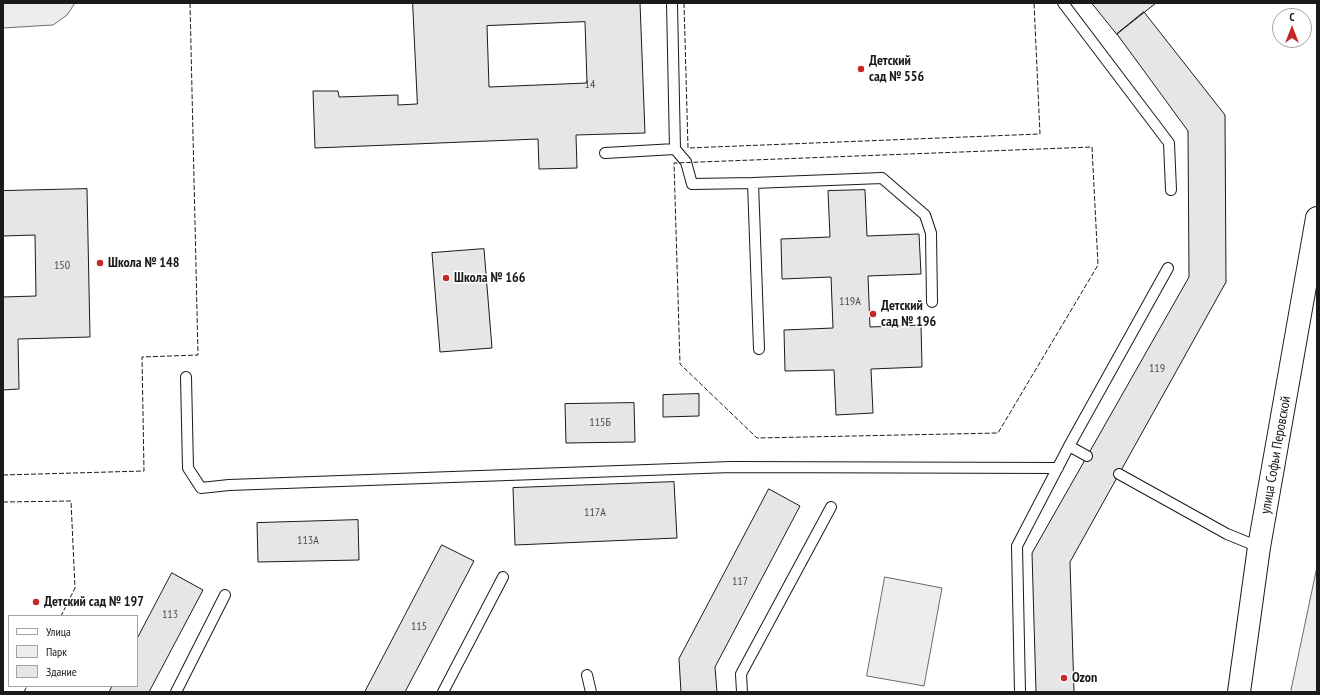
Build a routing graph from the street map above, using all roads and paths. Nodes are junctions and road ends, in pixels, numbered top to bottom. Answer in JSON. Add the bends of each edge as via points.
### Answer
{"nodes":[{"id":1,"x":672,"y":3,"type":"edge"},
{"id":2,"x":1062,"y":3,"type":"edge"},
{"id":3,"x":675,"y":149,"type":"junction"},
{"id":4,"x":605,"y":153,"type":"dead end"},
{"id":5,"x":753,"y":183,"type":"junction"},
{"id":6,"x":1171,"y":190,"type":"dead end"},
{"id":7,"x":1317,"y":218,"type":"edge"},
{"id":8,"x":1168,"y":268,"type":"dead end"},
{"id":9,"x":932,"y":302,"type":"dead end"},
{"id":10,"x":759,"y":349,"type":"dead end"},
{"id":11,"x":186,"y":377,"type":"dead end"},
{"id":12,"x":1069,"y":446,"type":"junction"},
{"id":13,"x":1087,"y":456,"type":"dead end"},
{"id":14,"x":1058,"y":468,"type":"junction"},
{"id":15,"x":1119,"y":474,"type":"dead end"},
{"id":16,"x":832,"y":507,"type":"dead end"},
{"id":17,"x":1259,"y":547,"type":"junction"},
{"id":18,"x":503,"y":577,"type":"dead end"},
{"id":19,"x":225,"y":595,"type":"dead end"},
{"id":20,"x":587,"y":675,"type":"dead end"},
{"id":21,"x":176,"y":692,"type":"edge"},
{"id":22,"x":443,"y":692,"type":"edge"},
{"id":23,"x":591,"y":692,"type":"edge"},
{"id":24,"x":742,"y":692,"type":"edge"},
{"id":25,"x":1020,"y":692,"type":"edge"},
{"id":26,"x":1238,"y":692,"type":"edge"}],
"edges":[{"from":1,"to":3,"type":"lane"},
{"from":2,"to":6,"type":"lane","via":[[1169,143]]},
{"from":3,"to":4,"type":"lane"},
{"from":3,"to":5,"type":"lane","via":[[686,162],[692,184]]},
{"from":5,"to":9,"type":"lane","via":[[882,178],[924,215],[931,233]]},
{"from":5,"to":10,"type":"lane"},
{"from":7,"to":17,"type":"street","name":"улица Софьи Перовской"},
{"from":8,"to":12,"type":"lane"},
{"from":11,"to":14,"type":"lane","via":[[188,468],[201,488],[731,467]]},
{"from":12,"to":13,"type":"lane"},
{"from":12,"to":14,"type":"lane"},
{"from":14,"to":25,"type":"lane","via":[[1016,546]]},
{"from":15,"to":17,"type":"lane","via":[[1227,534]]},
{"from":16,"to":24,"type":"lane","via":[[741,674]]},
{"from":17,"to":26,"type":"street","name":"улица Софьи Перовской"},
{"from":18,"to":22,"type":"lane"},
{"from":19,"to":21,"type":"lane"},
{"from":20,"to":23,"type":"lane"}]}
